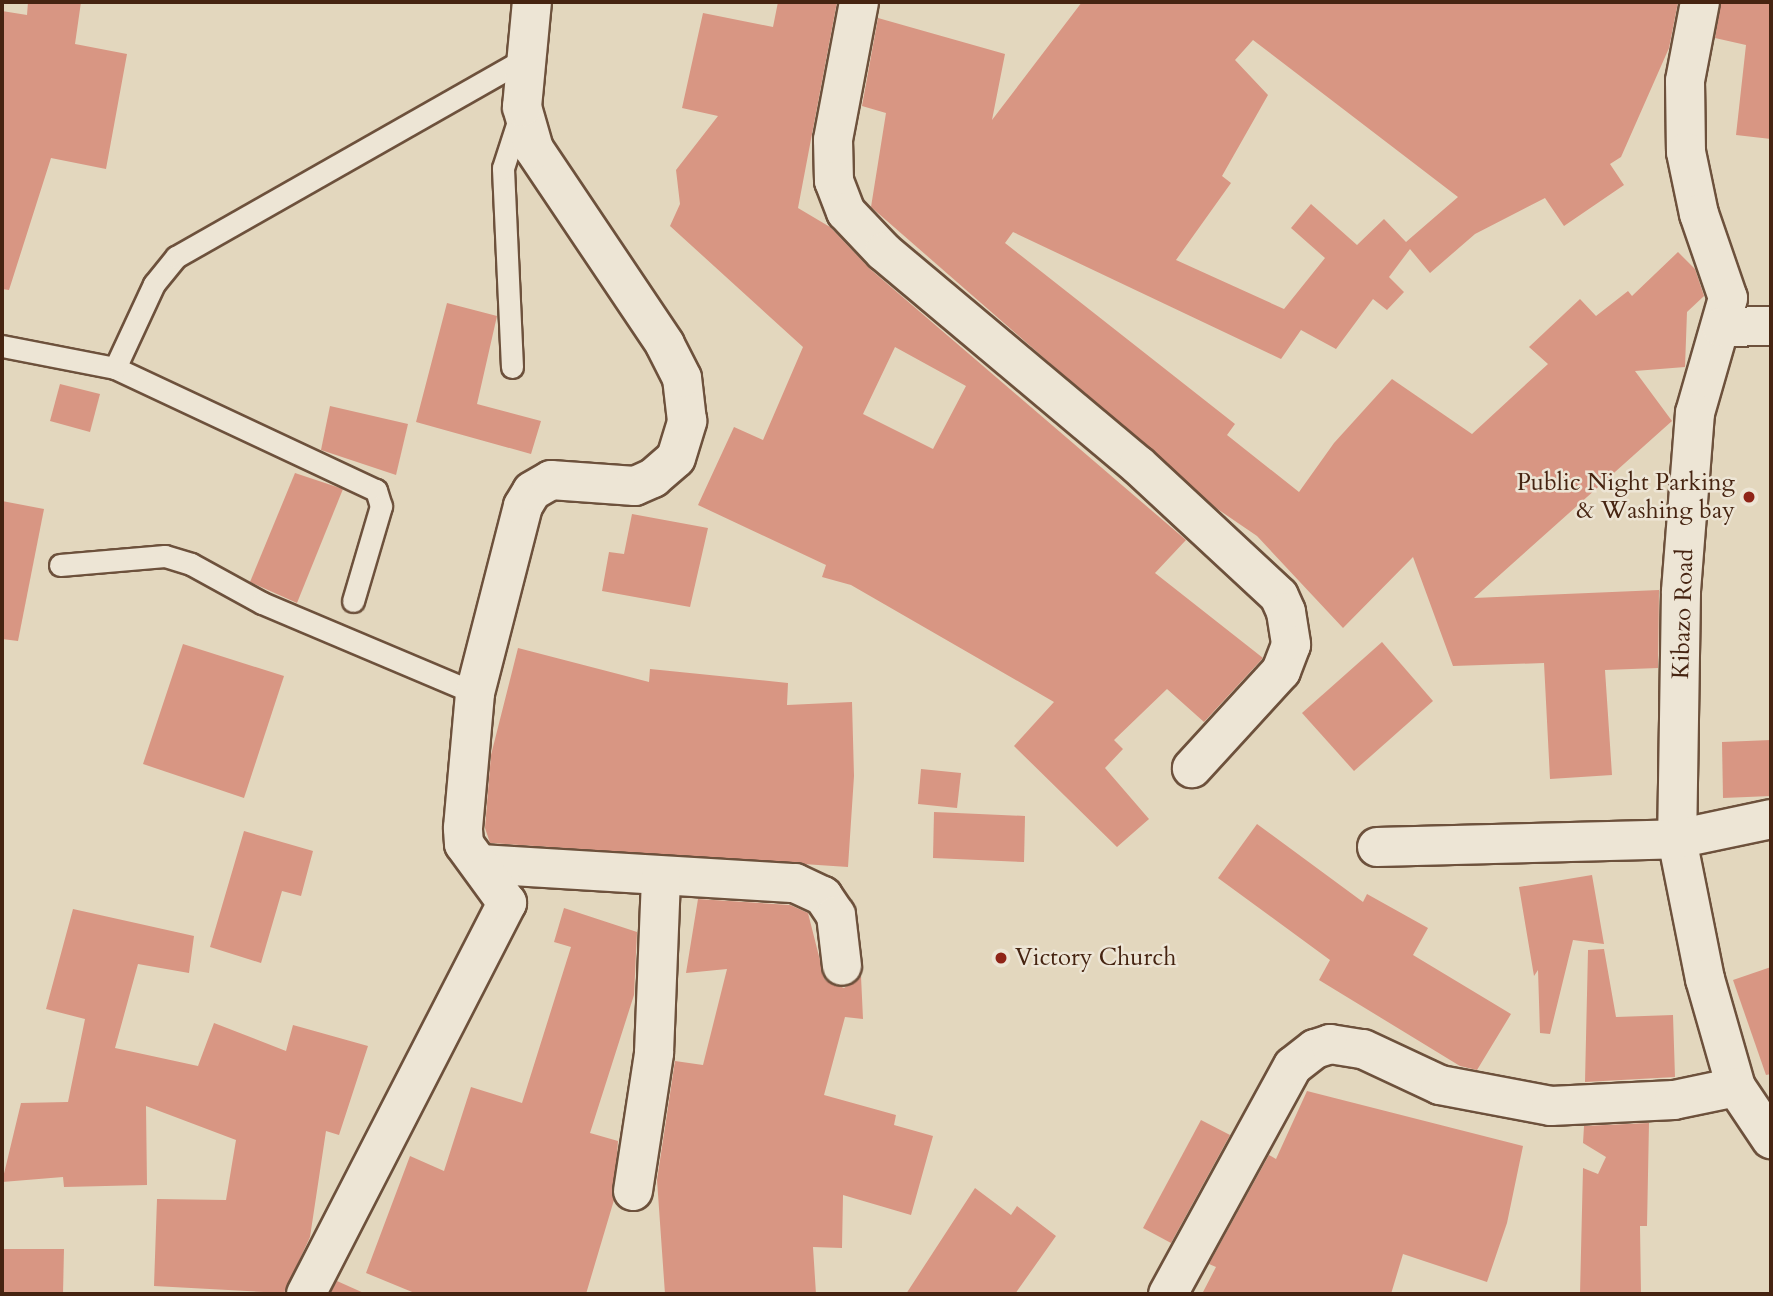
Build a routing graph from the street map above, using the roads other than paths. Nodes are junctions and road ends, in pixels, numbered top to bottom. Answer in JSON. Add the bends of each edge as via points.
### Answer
{"nodes":[{"id":1,"x":532,"y":2,"type":"edge"},
{"id":2,"x":859,"y":2,"type":"edge"},
{"id":3,"x":1700,"y":2,"type":"edge"},
{"id":4,"x":523,"y":60,"type":"junction"},
{"id":5,"x":522,"y":107,"type":"junction"},
{"id":6,"x":1771,"y":326,"type":"edge"},
{"id":7,"x":1721,"y":327,"type":"junction"},
{"id":8,"x":2,"y":346,"type":"edge"},
{"id":9,"x":512,"y":368,"type":"dead end"},
{"id":10,"x":115,"y":369,"type":"junction"},
{"id":11,"x":60,"y":565,"type":"dead end"},
{"id":12,"x":353,"y":601,"type":"dead end"},
{"id":13,"x":475,"y":693,"type":"junction"},
{"id":14,"x":1192,"y":768,"type":"dead end"},
{"id":15,"x":1771,"y":819,"type":"edge"},
{"id":16,"x":1677,"y":839,"type":"junction"},
{"id":17,"x":1377,"y":847,"type":"dead end"},
{"id":18,"x":480,"y":864,"type":"junction"},
{"id":19,"x":661,"y":878,"type":"junction"},
{"id":20,"x":842,"y":966,"type":"dead end"},
{"id":21,"x":1736,"y":1087,"type":"junction"},
{"id":22,"x":1771,"y":1139,"type":"edge"},
{"id":23,"x":633,"y":1191,"type":"dead end"},
{"id":24,"x":306,"y":1294,"type":"edge"},
{"id":25,"x":1168,"y":1294,"type":"edge"}],
"edges":[{"from":1,"to":4,"type":"street"},
{"from":2,"to":14,"type":"street","via":[[833,140],[834,181],[846,212],[884,252],[1138,465],[1279,596],[1286,612],[1291,645],[1281,671]]},
{"from":3,"to":7,"type":"street","name":"Kibazo Road","via":[[1685,81],[1686,152],[1699,214],[1728,298]]},
{"from":4,"to":5,"type":"street"},
{"from":4,"to":10,"type":"lane","via":[[176,257],[154,284]]},
{"from":5,"to":9,"type":"lane","via":[[503,168]]},
{"from":5,"to":13,"type":"street","via":[[534,149],[665,344],[682,378],[687,421],[676,458],[653,478],[635,486],[557,479],[532,491],[523,506]]},
{"from":6,"to":7,"type":"street"},
{"from":7,"to":16,"type":"street","name":"Kibazo Road","via":[[1705,366],[1695,413],[1682,592]]},
{"from":8,"to":10,"type":"lane"},
{"from":10,"to":12,"type":"lane","via":[[376,489],[381,506]]},
{"from":11,"to":13,"type":"lane","via":[[165,556],[191,564],[262,603]]},
{"from":13,"to":18,"type":"street","via":[[463,828],[464,844]]},
{"from":15,"to":16,"type":"street"},
{"from":16,"to":17,"type":"street"},
{"from":16,"to":21,"type":"street","name":"Kibazo Road","via":[[1705,979]]},
{"from":18,"to":19,"type":"street"},
{"from":18,"to":24,"type":"street","via":[[507,903],[502,921]]},
{"from":19,"to":20,"type":"street","via":[[795,883],[823,896],[836,915]]},
{"from":19,"to":23,"type":"street","via":[[654,1053]]},
{"from":21,"to":22,"type":"street","name":"Kibazo Road"},
{"from":21,"to":25,"type":"street","via":[[1674,1100],[1550,1106],[1440,1085],[1363,1049],[1330,1044],[1315,1049],[1293,1066]]}]}
